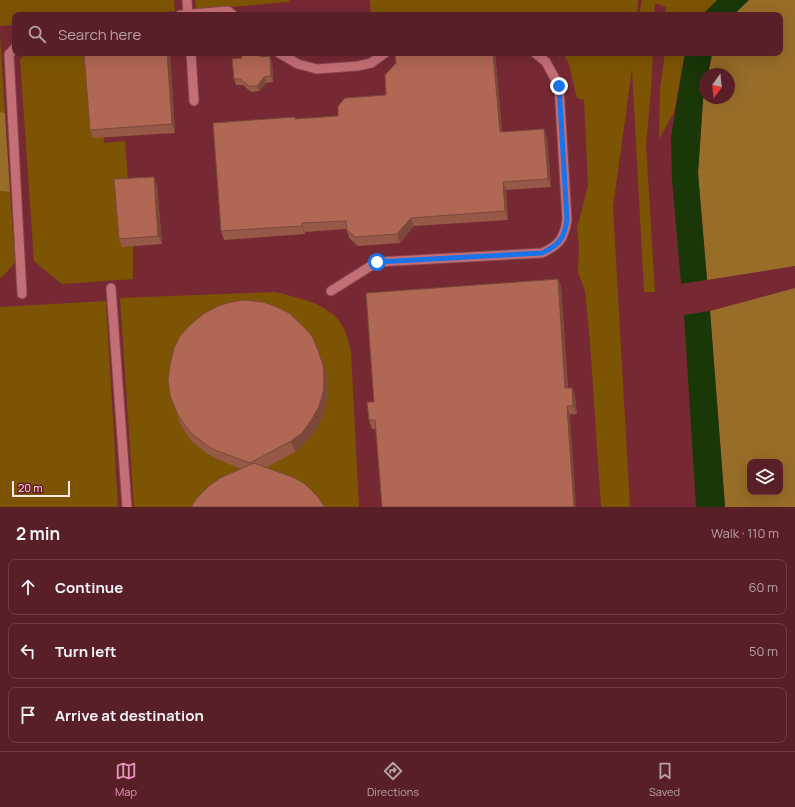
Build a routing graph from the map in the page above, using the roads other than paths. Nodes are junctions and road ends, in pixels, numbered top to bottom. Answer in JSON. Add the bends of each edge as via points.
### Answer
{"nodes":[{"id":1,"x":187,"y":0,"type":"edge"},
{"id":2,"x":185,"y":12,"type":"edge"},
{"id":3,"x":217,"y":12,"type":"edge"},
{"id":4,"x":229,"y":12,"type":"edge"},
{"id":5,"x":12,"y":51,"type":"edge"},
{"id":6,"x":191,"y":56,"type":"edge"},
{"id":7,"x":284,"y":56,"type":"edge"},
{"id":8,"x":381,"y":56,"type":"edge"},
{"id":9,"x":539,"y":56,"type":"edge"},
{"id":10,"x":194,"y":101,"type":"dead end"},
{"id":11,"x":111,"y":288,"type":"dead end"},
{"id":12,"x":331,"y":291,"type":"dead end"},
{"id":13,"x":22,"y":294,"type":"dead end"},
{"id":14,"x":127,"y":507,"type":"edge"}],
"edges":[{"from":1,"to":2,"type":"lane"},
{"from":3,"to":4,"type":"lane"},
{"from":5,"to":13,"type":"lane","via":[[9,54]]},
{"from":6,"to":10,"type":"lane"},
{"from":7,"to":8,"type":"lane","via":[[298,64],[317,69],[358,66],[371,63]]},
{"from":9,"to":12,"type":"lane","via":[[546,62],[559,86],[567,220],[560,241],[542,253],[377,262]]},
{"from":11,"to":14,"type":"lane"}]}
